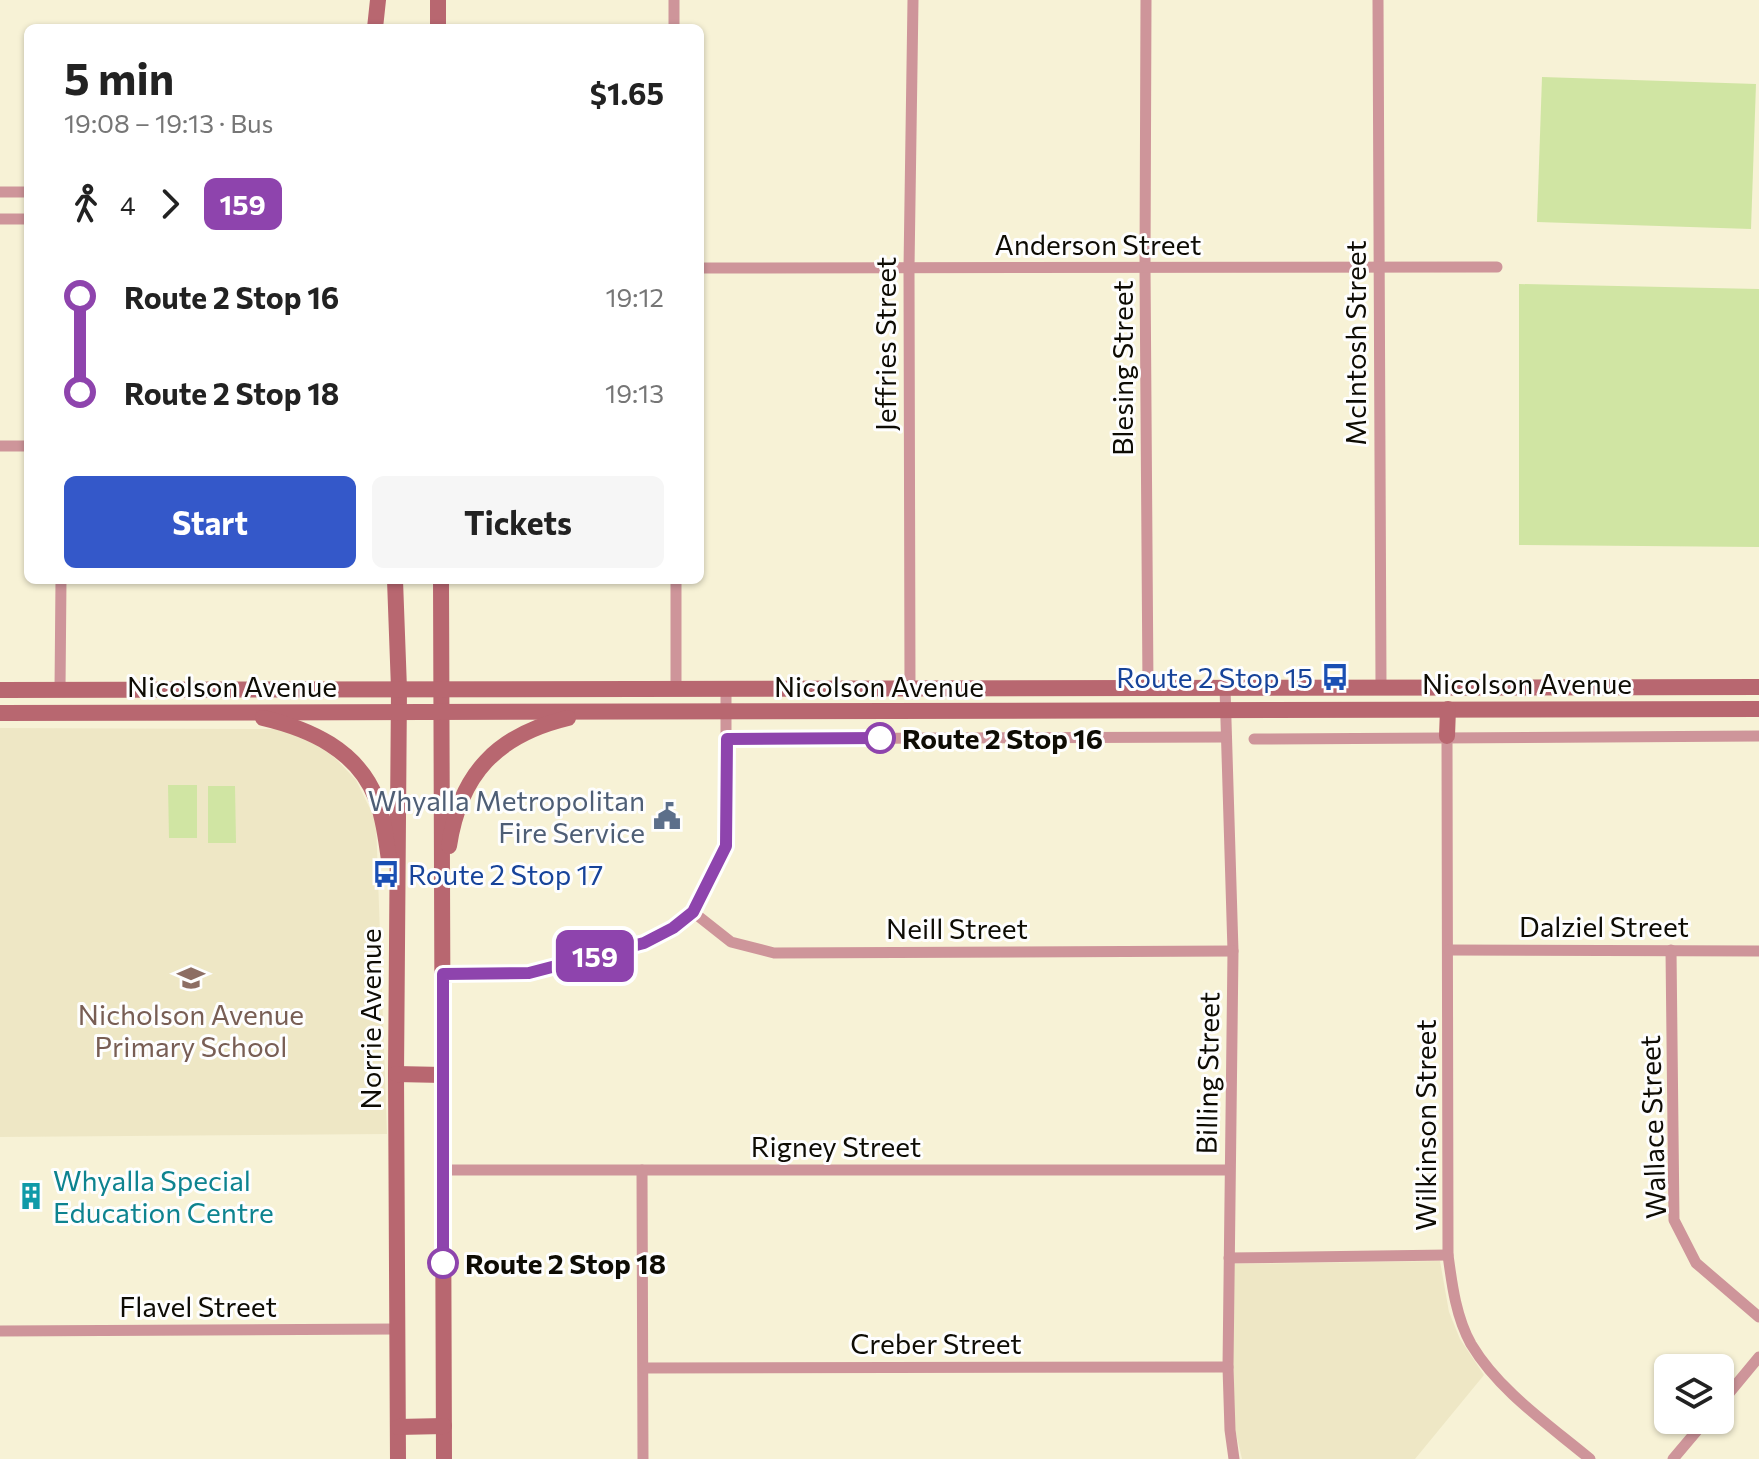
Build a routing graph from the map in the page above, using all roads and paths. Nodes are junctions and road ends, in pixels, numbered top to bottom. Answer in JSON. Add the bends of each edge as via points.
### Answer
{"nodes":[{"id":1,"x":378,"y":0,"type":"edge"},
{"id":2,"x":438,"y":0,"type":"edge"},
{"id":3,"x":674,"y":0,"type":"edge"},
{"id":4,"x":913,"y":0,"type":"edge"},
{"id":5,"x":1146,"y":0,"type":"edge"},
{"id":6,"x":1378,"y":0,"type":"edge"},
{"id":7,"x":375,"y":24,"type":"edge"},
{"id":8,"x":438,"y":24,"type":"edge"},
{"id":9,"x":674,"y":24,"type":"edge"},
{"id":10,"x":0,"y":192,"type":"edge"},
{"id":11,"x":24,"y":192,"type":"edge"},
{"id":12,"x":0,"y":219,"type":"edge"},
{"id":13,"x":24,"y":219,"type":"edge"},
{"id":14,"x":1379,"y":267,"type":"junction"},
{"id":15,"x":1497,"y":267,"type":"dead end"},
{"id":16,"x":704,"y":268,"type":"edge"},
{"id":17,"x":909,"y":268,"type":"junction"},
{"id":18,"x":1145,"y":268,"type":"junction"},
{"id":19,"x":0,"y":446,"type":"edge"},
{"id":20,"x":24,"y":446,"type":"edge"},
{"id":21,"x":61,"y":584,"type":"edge"},
{"id":22,"x":395,"y":584,"type":"edge"},
{"id":23,"x":441,"y":584,"type":"edge"},
{"id":24,"x":676,"y":584,"type":"edge"},
{"id":25,"x":1381,"y":686,"type":"junction"},
{"id":26,"x":1583,"y":687,"type":"junction"},
{"id":27,"x":1759,"y":687,"type":"edge"},
{"id":28,"x":676,"y":688,"type":"junction"},
{"id":29,"x":726,"y":688,"type":"junction"},
{"id":30,"x":910,"y":688,"type":"junction"},
{"id":31,"x":1148,"y":688,"type":"junction"},
{"id":32,"x":1225,"y":688,"type":"junction"},
{"id":33,"x":60,"y":689,"type":"junction"},
{"id":34,"x":399,"y":689,"type":"junction"},
{"id":35,"x":440,"y":689,"type":"junction"},
{"id":36,"x":0,"y":690,"type":"edge"},
{"id":37,"x":1448,"y":709,"type":"junction"},
{"id":38,"x":1583,"y":709,"type":"junction"},
{"id":39,"x":1759,"y":709,"type":"edge"},
{"id":40,"x":1226,"y":711,"type":"junction"},
{"id":41,"x":397,"y":712,"type":"junction"},
{"id":42,"x":441,"y":712,"type":"junction"},
{"id":43,"x":593,"y":712,"type":"junction"},
{"id":44,"x":727,"y":712,"type":"junction"},
{"id":45,"x":0,"y":713,"type":"edge"},
{"id":46,"x":241,"y":714,"type":"junction"},
{"id":47,"x":1447,"y":736,"type":"junction"},
{"id":48,"x":1759,"y":736,"type":"edge"},
{"id":49,"x":1226,"y":737,"type":"junction"},
{"id":50,"x":727,"y":739,"type":"junction"},
{"id":51,"x":1254,"y":739,"type":"dead end"},
{"id":52,"x":442,"y":889,"type":"junction"},
{"id":53,"x":396,"y":895,"type":"junction"},
{"id":54,"x":693,"y":912,"type":"junction"},
{"id":55,"x":1449,"y":950,"type":"junction"},
{"id":56,"x":1671,"y":950,"type":"junction"},
{"id":57,"x":1233,"y":951,"type":"junction"},
{"id":58,"x":1759,"y":951,"type":"edge"},
{"id":59,"x":443,"y":974,"type":"junction"},
{"id":60,"x":396,"y":1074,"type":"junction"},
{"id":61,"x":443,"y":1075,"type":"junction"},
{"id":62,"x":443,"y":1170,"type":"junction"},
{"id":63,"x":642,"y":1170,"type":"junction"},
{"id":64,"x":1229,"y":1170,"type":"junction"},
{"id":65,"x":1448,"y":1255,"type":"junction"},
{"id":66,"x":1229,"y":1258,"type":"junction"},
{"id":67,"x":1759,"y":1317,"type":"edge"},
{"id":68,"x":396,"y":1329,"type":"junction"},
{"id":69,"x":0,"y":1331,"type":"edge"},
{"id":70,"x":1759,"y":1357,"type":"edge"},
{"id":71,"x":1228,"y":1367,"type":"junction"},
{"id":72,"x":644,"y":1368,"type":"junction"},
{"id":73,"x":1734,"y":1387,"type":"edge"},
{"id":74,"x":444,"y":1426,"type":"junction"},
{"id":75,"x":398,"y":1427,"type":"junction"},
{"id":76,"x":1694,"y":1434,"type":"edge"},
{"id":77,"x":398,"y":1459,"type":"edge"},
{"id":78,"x":444,"y":1459,"type":"edge"},
{"id":79,"x":643,"y":1459,"type":"edge"},
{"id":80,"x":1234,"y":1459,"type":"edge"},
{"id":81,"x":1590,"y":1459,"type":"edge"},
{"id":82,"x":1673,"y":1459,"type":"edge"}],
"edges":[{"from":1,"to":7,"type":"main road"},
{"from":2,"to":8,"type":"main road"},
{"from":3,"to":9,"type":"street"},
{"from":4,"to":17,"type":"street","name":"Jeffries Street"},
{"from":5,"to":18,"type":"street","name":"Blesing Street"},
{"from":6,"to":14,"type":"street","name":"McIntosh Street"},
{"from":10,"to":11,"type":"street"},
{"from":12,"to":13,"type":"street"},
{"from":14,"to":15,"type":"street","name":"Anderson Street"},
{"from":14,"to":18,"type":"street","name":"Anderson Street"},
{"from":14,"to":25,"type":"street","name":"McIntosh Street"},
{"from":16,"to":17,"type":"street","name":"Anderson Street"},
{"from":17,"to":18,"type":"street","name":"Anderson Street"},
{"from":17,"to":30,"type":"street","name":"Jeffries Street"},
{"from":18,"to":31,"type":"street","name":"Blesing Street"},
{"from":19,"to":20,"type":"street"},
{"from":21,"to":33,"type":"street"},
{"from":22,"to":34,"type":"main road","name":"Norrie Avenue"},
{"from":23,"to":35,"type":"main road"},
{"from":24,"to":28,"type":"street"},
{"from":25,"to":26,"type":"main road","name":"Nicolson Avenue"},
{"from":25,"to":32,"type":"main road","name":"Nicolson Avenue"},
{"from":26,"to":27,"type":"main road","name":"Nicolson Avenue"},
{"from":26,"to":38,"type":"main road"},
{"from":28,"to":29,"type":"main road","name":"Nicolson Avenue"},
{"from":28,"to":35,"type":"main road","name":"Nicolson Avenue"},
{"from":29,"to":30,"type":"main road","name":"Nicolson Avenue"},
{"from":29,"to":44,"type":"street"},
{"from":30,"to":31,"type":"main road","name":"Nicolson Avenue"},
{"from":31,"to":32,"type":"main road","name":"Nicolson Avenue"},
{"from":32,"to":40,"type":"street","name":"Billing Street"},
{"from":33,"to":34,"type":"main road","name":"Nicolson Avenue"},
{"from":33,"to":36,"type":"main road","name":"Nicolson Avenue"},
{"from":34,"to":35,"type":"main road","name":"Nicolson Avenue"},
{"from":34,"to":41,"type":"main road","name":"Norrie Avenue"},
{"from":35,"to":42,"type":"main road"},
{"from":37,"to":38,"type":"main road","name":"Nicolson Avenue"},
{"from":37,"to":40,"type":"main road","name":"Nicolson Avenue"},
{"from":37,"to":47,"type":"main road"},
{"from":38,"to":39,"type":"main road","name":"Nicolson Avenue"},
{"from":40,"to":44,"type":"main road","name":"Nicolson Avenue"},
{"from":40,"to":49,"type":"street","name":"Billing Street"},
{"from":41,"to":42,"type":"main road","name":"Nicolson Avenue"},
{"from":41,"to":46,"type":"main road","name":"Nicolson Avenue"},
{"from":41,"to":53,"type":"main road","name":"Norrie Avenue"},
{"from":42,"to":43,"type":"main road","name":"Nicolson Avenue"},
{"from":42,"to":52,"type":"main road"},
{"from":43,"to":44,"type":"main road","name":"Nicolson Avenue"},
{"from":43,"to":52,"type":"main road","via":[[550,722],[491,755],[463,792]]},
{"from":44,"to":50,"type":"street"},
{"from":45,"to":46,"type":"main road","name":"Nicolson Avenue"},
{"from":46,"to":53,"type":"main road","via":[[328,742],[358,767],[377,800]]},
{"from":47,"to":48,"type":"street","name":"Nicolson Avenue"},
{"from":47,"to":51,"type":"street","name":"Nicolson Avenue"},
{"from":47,"to":55,"type":"street","name":"Wilkinson Street"},
{"from":49,"to":50,"type":"street","name":"Nicolson Avenue"},
{"from":49,"to":57,"type":"street","name":"Billing Street"},
{"from":50,"to":54,"type":"street","via":[[726,846]]},
{"from":52,"to":59,"type":"main road"},
{"from":53,"to":60,"type":"main road","name":"Norrie Avenue"},
{"from":54,"to":57,"type":"street","name":"Neill Street","via":[[731,942],[774,953]]},
{"from":54,"to":59,"type":"street","via":[[644,943],[529,973]]},
{"from":55,"to":56,"type":"street","name":"Dalziel Street"},
{"from":55,"to":65,"type":"street","name":"Wilkinson Street"},
{"from":56,"to":58,"type":"street","name":"Dalziel Street"},
{"from":56,"to":67,"type":"street","name":"Wallace Street","via":[[1674,1220],[1696,1263]]},
{"from":57,"to":64,"type":"street","name":"Billing Street"},
{"from":59,"to":61,"type":"main road"},
{"from":60,"to":61,"type":"main road"},
{"from":60,"to":68,"type":"main road","name":"Norrie Avenue"},
{"from":61,"to":62,"type":"main road"},
{"from":62,"to":63,"type":"street","name":"Rigney Street"},
{"from":62,"to":74,"type":"main road"},
{"from":63,"to":64,"type":"street","name":"Rigney Street"},
{"from":63,"to":72,"type":"street"},
{"from":64,"to":66,"type":"street","name":"Billing Street"},
{"from":65,"to":66,"type":"street"},
{"from":65,"to":81,"type":"street","name":"Wilkinson Street","via":[[1453,1295],[1469,1341],[1494,1378]]},
{"from":66,"to":71,"type":"street","name":"Billing Street"},
{"from":68,"to":69,"type":"street","name":"Flavel Street"},
{"from":68,"to":75,"type":"main road","name":"Norrie Avenue"},
{"from":70,"to":73,"type":"street"},
{"from":71,"to":72,"type":"street","name":"Creber Street"},
{"from":71,"to":80,"type":"street","name":"Billing Street"},
{"from":72,"to":79,"type":"street"},
{"from":74,"to":75,"type":"main road"},
{"from":74,"to":78,"type":"main road"},
{"from":75,"to":77,"type":"main road","name":"Norrie Avenue"},
{"from":76,"to":82,"type":"street"}]}
